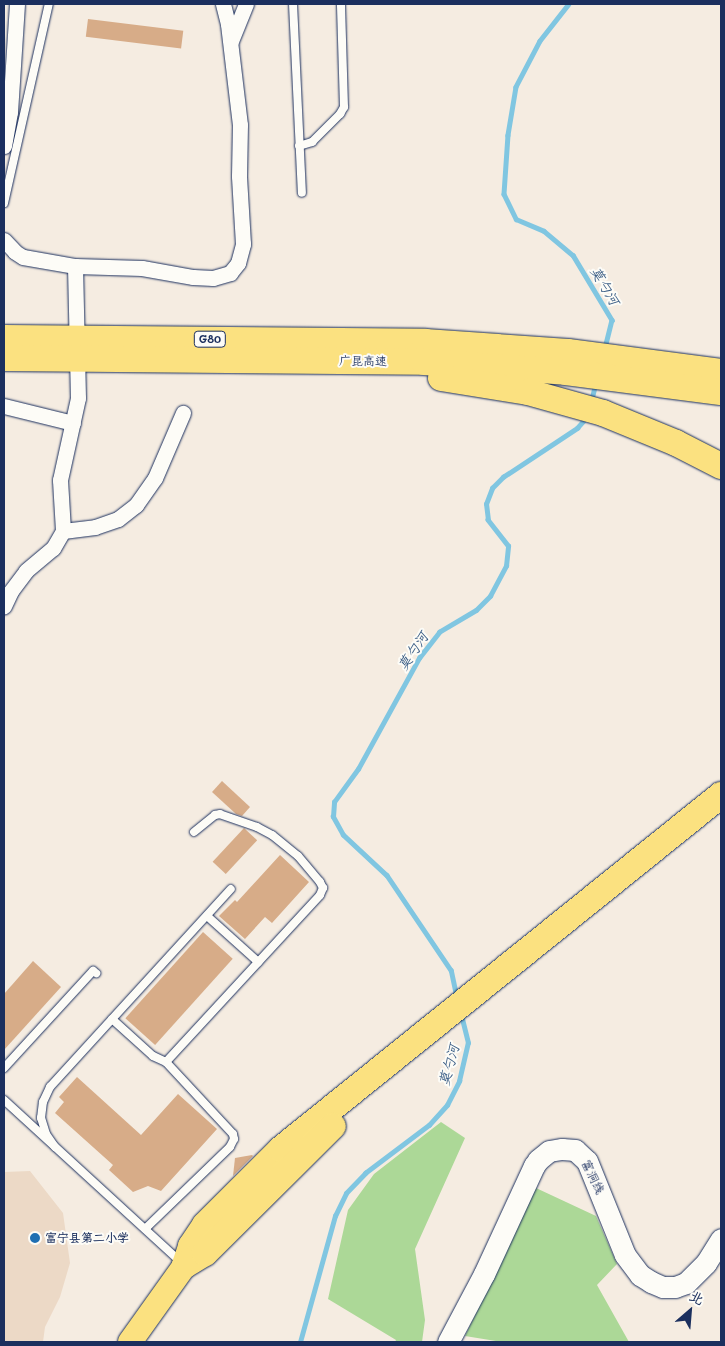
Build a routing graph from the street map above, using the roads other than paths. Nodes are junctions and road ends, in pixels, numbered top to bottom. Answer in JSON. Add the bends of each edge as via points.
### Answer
{"nodes":[{"id":1,"x":17,"y":4,"type":"edge"},
{"id":2,"x":50,"y":4,"type":"edge"},
{"id":3,"x":223,"y":4,"type":"edge"},
{"id":4,"x":246,"y":4,"type":"edge"},
{"id":5,"x":293,"y":4,"type":"edge"},
{"id":6,"x":341,"y":4,"type":"edge"},
{"id":7,"x":230,"y":43,"type":"junction"},
{"id":8,"x":4,"y":146,"type":"edge"},
{"id":9,"x":299,"y":146,"type":"junction"},
{"id":10,"x":302,"y":193,"type":"dead end"},
{"id":11,"x":4,"y":203,"type":"edge"},
{"id":12,"x":4,"y":240,"type":"edge"},
{"id":13,"x":75,"y":266,"type":"junction"},
{"id":14,"x":7,"y":348,"type":"edge"},
{"id":15,"x":416,"y":360,"type":"junction"},
{"id":16,"x":721,"y":372,"type":"edge"},
{"id":17,"x":721,"y":392,"type":"edge"},
{"id":18,"x":4,"y":406,"type":"edge"},
{"id":19,"x":183,"y":413,"type":"dead end"},
{"id":20,"x":73,"y":423,"type":"junction"},
{"id":21,"x":721,"y":466,"type":"edge"},
{"id":22,"x":63,"y":531,"type":"junction"},
{"id":23,"x":4,"y":606,"type":"edge"},
{"id":24,"x":721,"y":795,"type":"edge"},
{"id":25,"x":721,"y":813,"type":"edge"},
{"id":26,"x":194,"y":832,"type":"dead end"},
{"id":27,"x":231,"y":889,"type":"dead end"},
{"id":28,"x":207,"y":916,"type":"junction"},
{"id":29,"x":258,"y":962,"type":"junction"},
{"id":30,"x":96,"y":973,"type":"dead end"},
{"id":31,"x":497,"y":984,"type":"junction"},
{"id":32,"x":112,"y":1019,"type":"junction"},
{"id":33,"x":166,"y":1062,"type":"junction"},
{"id":34,"x":4,"y":1068,"type":"edge"},
{"id":35,"x":4,"y":1100,"type":"edge"},
{"id":36,"x":55,"y":1147,"type":"junction"},
{"id":37,"x":145,"y":1229,"type":"junction"},
{"id":38,"x":721,"y":1239,"type":"edge"},
{"id":39,"x":185,"y":1265,"type":"junction"},
{"id":40,"x":130,"y":1342,"type":"edge"},
{"id":41,"x":448,"y":1342,"type":"edge"}],
"edges":[{"from":1,"to":8,"type":"street","via":[[10,112]]},
{"from":2,"to":11,"type":"lane"},
{"from":3,"to":7,"type":"street"},
{"from":4,"to":7,"type":"street"},
{"from":5,"to":9,"type":"lane"},
{"from":6,"to":9,"type":"lane","via":[[344,107],[312,142]]},
{"from":7,"to":13,"type":"street","via":[[240,126],[243,244],[235,269],[225,276],[213,278],[142,268]]},
{"from":9,"to":10,"type":"lane"},
{"from":12,"to":13,"type":"street","via":[[23,257]]},
{"from":13,"to":20,"type":"street","via":[[78,398]]},
{"from":14,"to":15,"type":"highway","name":"广昆高速","number":"G80"},
{"from":14,"to":15,"type":"highway","name":"广昆高速","number":"G80","via":[[138,359]]},
{"from":15,"to":16,"type":"highway","name":"广昆高速","number":"G80","via":[[568,352]]},
{"from":15,"to":17,"type":"highway","name":"广昆高速","number":"G80","via":[[566,372]]},
{"from":15,"to":21,"type":"highway","via":[[490,385],[566,402],[640,427]]},
{"from":18,"to":20,"type":"street"},
{"from":19,"to":22,"type":"street","via":[[155,478],[136,505],[118,519]]},
{"from":20,"to":22,"type":"street","via":[[60,480]]},
{"from":22,"to":23,"type":"street","via":[[53,548],[26,571]]},
{"from":24,"to":31,"type":"highway"},
{"from":25,"to":31,"type":"highway"},
{"from":26,"to":29,"type":"lane","via":[[214,815],[220,814],[257,827],[298,856],[322,885],[320,895]]},
{"from":27,"to":28,"type":"lane"},
{"from":28,"to":29,"type":"lane"},
{"from":28,"to":32,"type":"lane"},
{"from":29,"to":33,"type":"lane"},
{"from":30,"to":34,"type":"lane","via":[[93,970]]},
{"from":31,"to":39,"type":"highway","via":[[421,1045],[335,1124],[205,1253]]},
{"from":32,"to":33,"type":"lane","via":[[153,1056]]},
{"from":32,"to":36,"type":"lane","via":[[46,1094],[41,1118]]},
{"from":33,"to":37,"type":"lane","via":[[231,1130],[234,1139],[230,1147]]},
{"from":35,"to":36,"type":"lane"},
{"from":36,"to":37,"type":"lane"},
{"from":37,"to":39,"type":"lane"},
{"from":38,"to":41,"type":"main road","name":"富洞线","via":[[706,1263],[686,1282],[675,1287],[663,1287],[651,1282],[640,1275],[625,1255],[587,1161],[575,1150],[549,1151],[534,1166]]},
{"from":39,"to":40,"type":"main road"}]}
